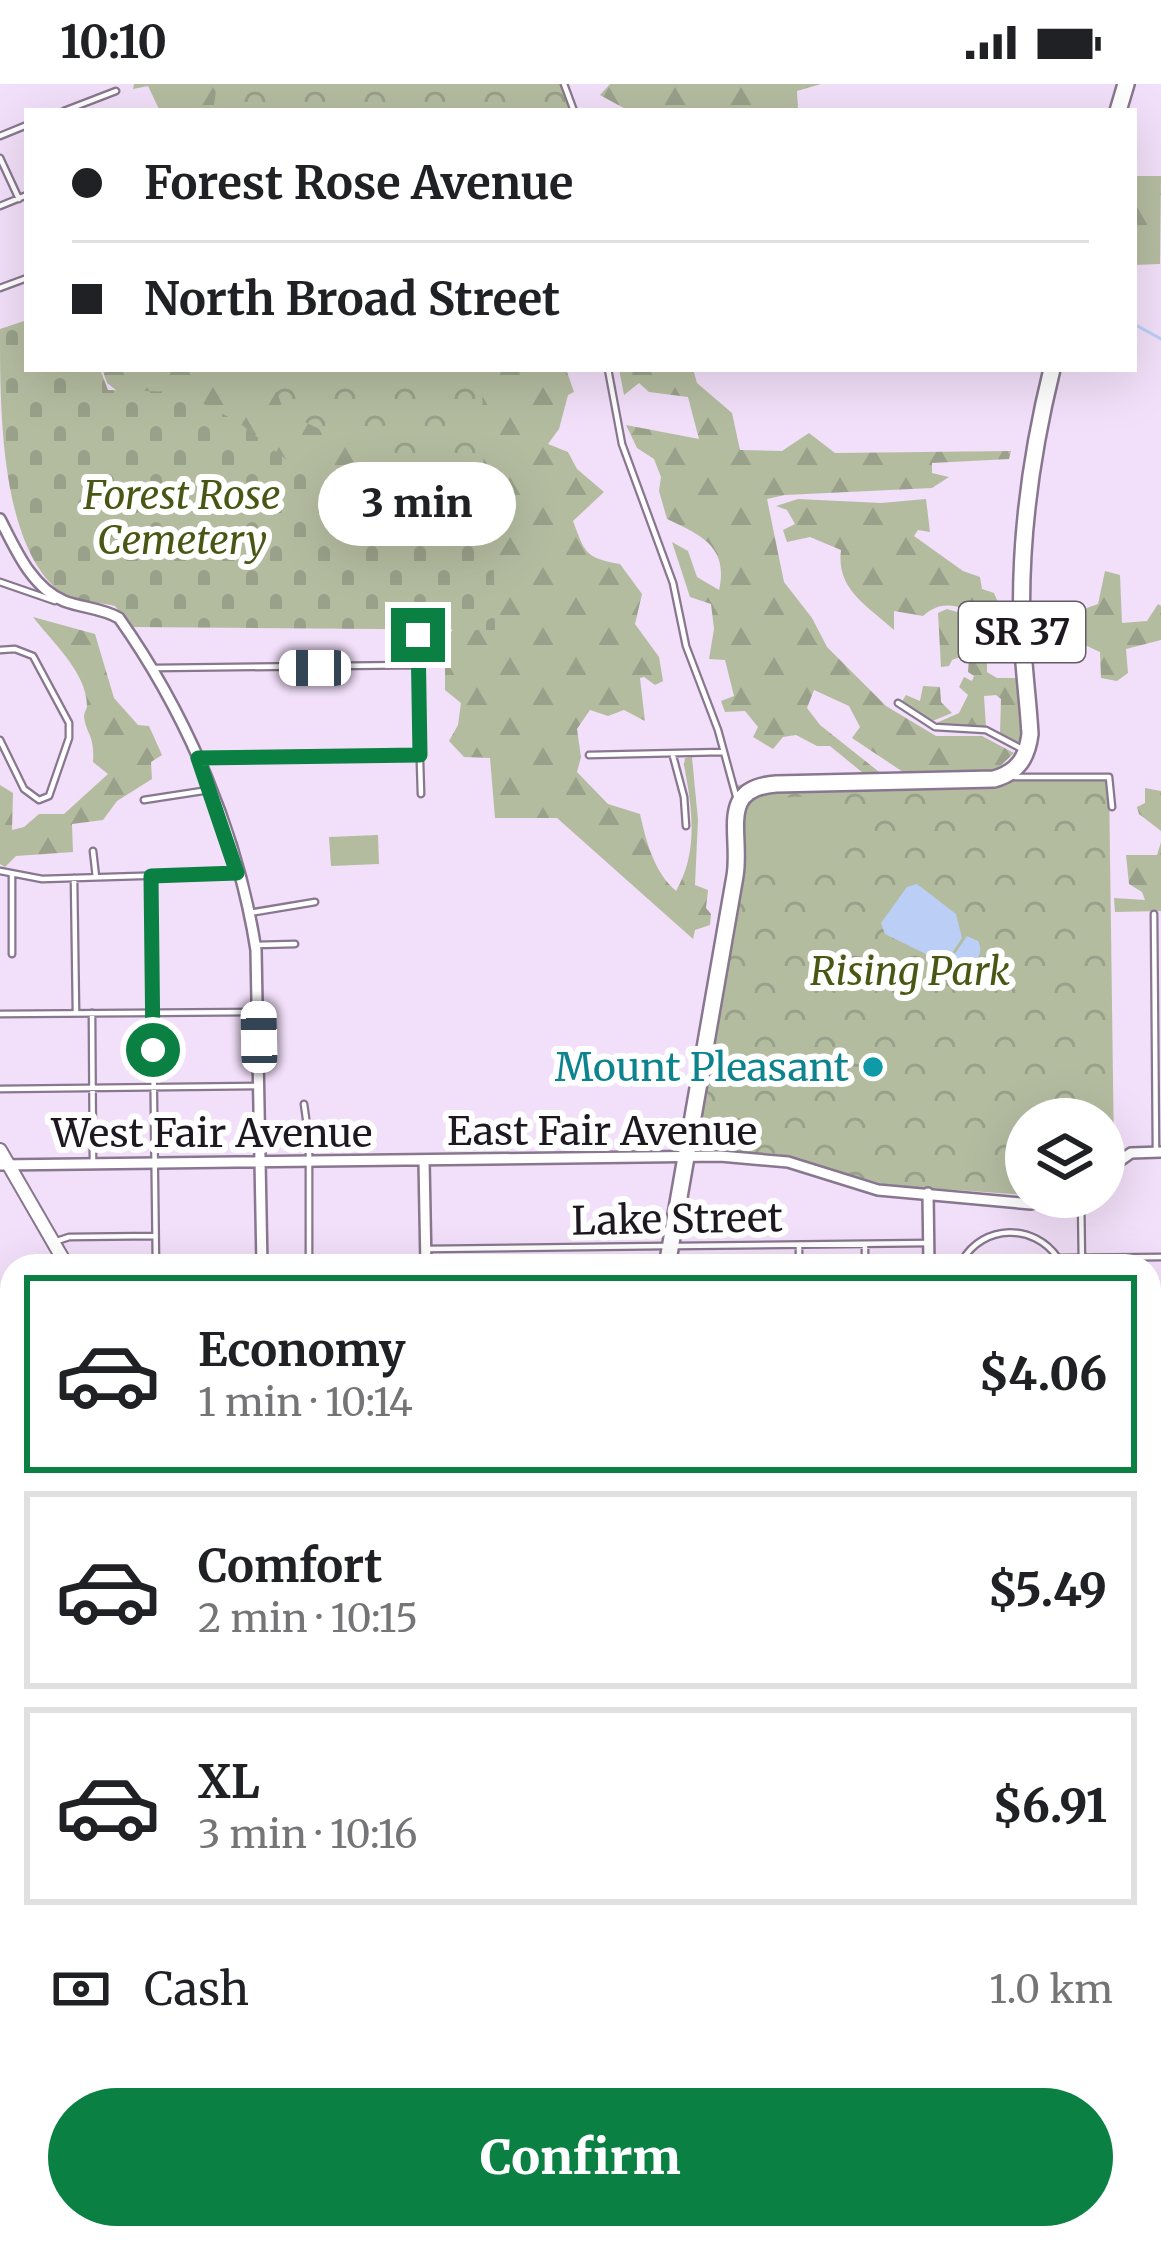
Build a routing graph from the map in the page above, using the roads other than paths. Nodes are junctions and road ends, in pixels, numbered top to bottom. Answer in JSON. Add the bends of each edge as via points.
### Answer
{"nodes":[{"id":1,"x":116,"y":91,"type":"dead end"},
{"id":2,"x":72,"y":108,"type":"edge"},
{"id":3,"x":0,"y":158,"type":"edge"},
{"id":4,"x":24,"y":196,"type":"edge"},
{"id":5,"x":19,"y":199,"type":"junction"},
{"id":6,"x":0,"y":206,"type":"edge"},
{"id":7,"x":609,"y":372,"type":"edge"},
{"id":8,"x":1051,"y":372,"type":"edge"},
{"id":9,"x":0,"y":519,"type":"edge"},
{"id":10,"x":1,"y":585,"type":"edge"},
{"id":11,"x":67,"y":602,"type":"junction"},
{"id":12,"x":416,"y":632,"type":"dead end"},
{"id":13,"x":0,"y":650,"type":"edge"},
{"id":14,"x":419,"y":664,"type":"junction"},
{"id":15,"x":149,"y":668,"type":"junction"},
{"id":16,"x":898,"y":703,"type":"dead end"},
{"id":17,"x":0,"y":740,"type":"edge"},
{"id":18,"x":723,"y":752,"type":"junction"},
{"id":19,"x":1027,"y":752,"type":"junction"},
{"id":20,"x":589,"y":754,"type":"dead end"},
{"id":21,"x":673,"y":754,"type":"junction"},
{"id":22,"x":420,"y":755,"type":"junction"},
{"id":23,"x":198,"y":758,"type":"junction"},
{"id":24,"x":1011,"y":773,"type":"junction"},
{"id":25,"x":211,"y":790,"type":"junction"},
{"id":26,"x":421,"y":794,"type":"dead end"},
{"id":27,"x":144,"y":800,"type":"dead end"},
{"id":28,"x":738,"y":802,"type":"junction"},
{"id":29,"x":1112,"y":807,"type":"dead end"},
{"id":30,"x":686,"y":826,"type":"dead end"},
{"id":31,"x":93,"y":851,"type":"dead end"},
{"id":32,"x":0,"y":871,"type":"edge"},
{"id":33,"x":237,"y":873,"type":"junction"},
{"id":34,"x":12,"y":874,"type":"junction"},
{"id":35,"x":151,"y":876,"type":"junction"},
{"id":36,"x":96,"y":877,"type":"junction"},
{"id":37,"x":74,"y":878,"type":"junction"},
{"id":38,"x":315,"y":902,"type":"dead end"},
{"id":39,"x":249,"y":913,"type":"junction"},
{"id":40,"x":1154,"y":914,"type":"dead end"},
{"id":41,"x":295,"y":944,"type":"dead end"},
{"id":42,"x":256,"y":945,"type":"junction"},
{"id":43,"x":12,"y":954,"type":"dead end"},
{"id":44,"x":153,"y":1012,"type":"junction"},
{"id":45,"x":258,"y":1012,"type":"junction"},
{"id":46,"x":76,"y":1013,"type":"junction"},
{"id":47,"x":92,"y":1013,"type":"junction"},
{"id":48,"x":0,"y":1014,"type":"edge"},
{"id":49,"x":1158,"y":1036,"type":"edge"},
{"id":50,"x":260,"y":1086,"type":"junction"},
{"id":51,"x":92,"y":1088,"type":"junction"},
{"id":52,"x":153,"y":1088,"type":"junction"},
{"id":53,"x":0,"y":1089,"type":"edge"},
{"id":54,"x":304,"y":1104,"type":"dead end"},
{"id":55,"x":0,"y":1150,"type":"edge"},
{"id":56,"x":1158,"y":1152,"type":"edge"},
{"id":57,"x":685,"y":1155,"type":"junction"},
{"id":58,"x":1125,"y":1157,"type":"edge"},
{"id":59,"x":424,"y":1161,"type":"junction"},
{"id":60,"x":154,"y":1163,"type":"junction"},
{"id":61,"x":261,"y":1163,"type":"junction"},
{"id":62,"x":309,"y":1163,"type":"junction"},
{"id":63,"x":93,"y":1164,"type":"junction"},
{"id":64,"x":4,"y":1165,"type":"edge"},
{"id":65,"x":928,"y":1192,"type":"junction"},
{"id":66,"x":1005,"y":1201,"type":"edge"},
{"id":67,"x":1081,"y":1218,"type":"edge"},
{"id":68,"x":155,"y":1236,"type":"junction"},
{"id":69,"x":53,"y":1243,"type":"junction"},
{"id":70,"x":929,"y":1243,"type":"junction"},
{"id":71,"x":865,"y":1244,"type":"junction"},
{"id":72,"x":799,"y":1245,"type":"junction"},
{"id":73,"x":670,"y":1246,"type":"junction"},
{"id":74,"x":426,"y":1249,"type":"junction"},
{"id":75,"x":60,"y":1254,"type":"edge"},
{"id":76,"x":156,"y":1254,"type":"edge"},
{"id":77,"x":262,"y":1254,"type":"edge"},
{"id":78,"x":310,"y":1254,"type":"edge"},
{"id":79,"x":426,"y":1254,"type":"edge"},
{"id":80,"x":669,"y":1254,"type":"edge"},
{"id":81,"x":799,"y":1254,"type":"edge"},
{"id":82,"x":865,"y":1254,"type":"edge"},
{"id":83,"x":929,"y":1254,"type":"edge"},
{"id":84,"x":971,"y":1254,"type":"edge"},
{"id":85,"x":1054,"y":1254,"type":"edge"},
{"id":86,"x":1082,"y":1254,"type":"edge"}],
"edges":[{"from":1,"to":2,"type":"street"},
{"from":3,"to":5,"type":"street"},
{"from":4,"to":5,"type":"street"},
{"from":5,"to":6,"type":"street"},
{"from":7,"to":18,"type":"street","via":[[622,443]]},
{"from":8,"to":19,"type":"highway","number":"SR 37","via":[[1024,548]]},
{"from":9,"to":11,"type":"main road","via":[[32,575]]},
{"from":10,"to":11,"type":"street"},
{"from":11,"to":15,"type":"main road","via":[[119,618]]},
{"from":12,"to":14,"type":"street"},
{"from":13,"to":17,"type":"street","via":[[33,656],[69,723],[49,796],[27,795]]},
{"from":14,"to":15,"type":"street"},
{"from":14,"to":22,"type":"street"},
{"from":15,"to":23,"type":"main road"},
{"from":16,"to":19,"type":"street","via":[[935,727],[990,731]]},
{"from":18,"to":21,"type":"street"},
{"from":18,"to":28,"type":"street"},
{"from":19,"to":24,"type":"highway"},
{"from":20,"to":21,"type":"street"},
{"from":21,"to":30,"type":"street"},
{"from":22,"to":23,"type":"street"},
{"from":22,"to":26,"type":"street"},
{"from":23,"to":25,"type":"main road"},
{"from":24,"to":28,"type":"highway","via":[[764,784]]},
{"from":24,"to":29,"type":"street","via":[[1109,777]]},
{"from":25,"to":27,"type":"street"},
{"from":25,"to":33,"type":"main road"},
{"from":28,"to":57,"type":"highway","via":[[736,876]]},
{"from":31,"to":36,"type":"street"},
{"from":32,"to":34,"type":"street"},
{"from":33,"to":35,"type":"street"},
{"from":33,"to":39,"type":"main road"},
{"from":34,"to":37,"type":"street"},
{"from":34,"to":43,"type":"street"},
{"from":35,"to":36,"type":"street"},
{"from":35,"to":44,"type":"street"},
{"from":36,"to":37,"type":"street"},
{"from":37,"to":46,"type":"street"},
{"from":38,"to":39,"type":"street"},
{"from":39,"to":42,"type":"main road"},
{"from":40,"to":49,"type":"street"},
{"from":41,"to":42,"type":"street"},
{"from":42,"to":45,"type":"main road"},
{"from":44,"to":45,"type":"street"},
{"from":44,"to":47,"type":"street"},
{"from":44,"to":52,"type":"street"},
{"from":45,"to":50,"type":"main road"},
{"from":46,"to":47,"type":"street"},
{"from":46,"to":48,"type":"street"},
{"from":47,"to":51,"type":"street"},
{"from":49,"to":56,"type":"street"},
{"from":50,"to":52,"type":"street"},
{"from":50,"to":61,"type":"main road"},
{"from":51,"to":52,"type":"street"},
{"from":51,"to":53,"type":"street"},
{"from":51,"to":63,"type":"street"},
{"from":52,"to":60,"type":"street"},
{"from":54,"to":62,"type":"street"},
{"from":55,"to":64,"type":"main road"},
{"from":56,"to":58,"type":"main road"},
{"from":57,"to":59,"type":"main road","name":"East Fair Avenue"},
{"from":57,"to":65,"type":"main road","name":"East Fair Avenue","via":[[777,1160],[868,1188]]},
{"from":57,"to":73,"type":"highway"},
{"from":59,"to":62,"type":"main road","name":"West Fair Avenue"},
{"from":59,"to":74,"type":"main road"},
{"from":60,"to":61,"type":"main road","name":"West Fair Avenue"},
{"from":60,"to":63,"type":"main road","name":"West Fair Avenue"},
{"from":60,"to":68,"type":"street"},
{"from":61,"to":62,"type":"main road","name":"West Fair Avenue"},
{"from":61,"to":77,"type":"main road"},
{"from":62,"to":78,"type":"street"},
{"from":63,"to":64,"type":"main road","name":"West Fair Avenue"},
{"from":64,"to":69,"type":"main road"},
{"from":65,"to":66,"type":"main road","name":"East Fair Avenue"},
{"from":65,"to":70,"type":"main road"},
{"from":67,"to":86,"type":"street"},
{"from":68,"to":69,"type":"street"},
{"from":68,"to":76,"type":"street"},
{"from":69,"to":75,"type":"main road"},
{"from":70,"to":71,"type":"street","name":"Lake Street"},
{"from":70,"to":83,"type":"main road"},
{"from":71,"to":72,"type":"street","name":"Lake Street"},
{"from":71,"to":82,"type":"street"},
{"from":72,"to":73,"type":"street","name":"Lake Street"},
{"from":72,"to":81,"type":"street"},
{"from":73,"to":74,"type":"street","name":"Lake Street"},
{"from":73,"to":80,"type":"highway"},
{"from":74,"to":79,"type":"main road"},
{"from":84,"to":85,"type":"street","via":[[983,1238],[1013,1233],[1040,1239]]}]}
